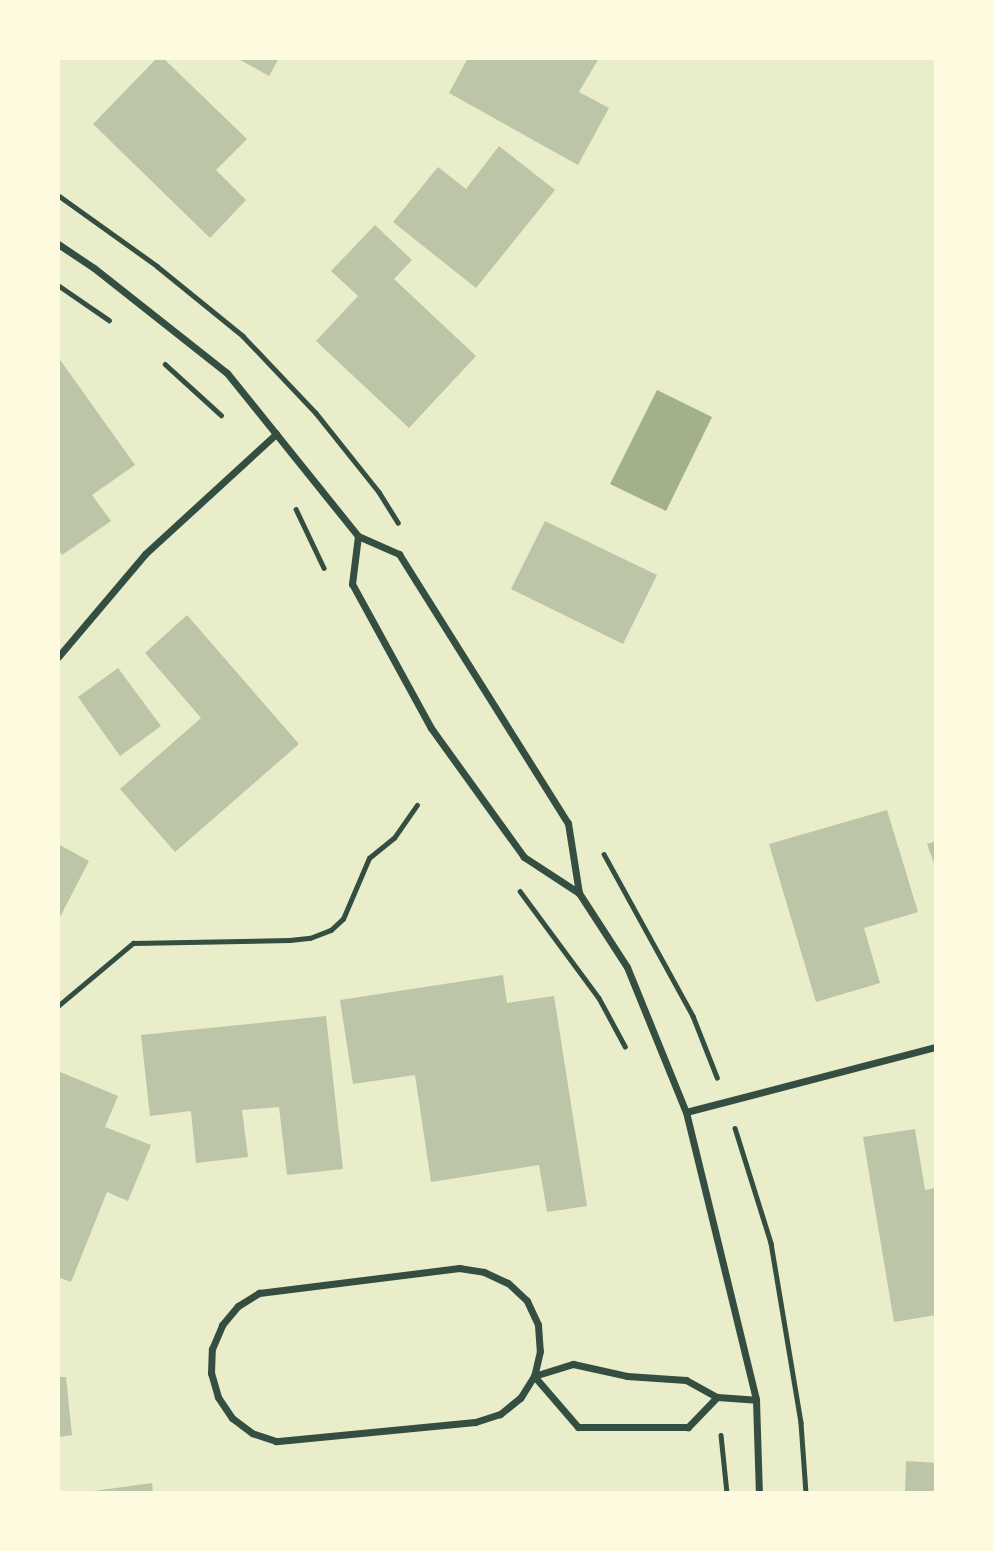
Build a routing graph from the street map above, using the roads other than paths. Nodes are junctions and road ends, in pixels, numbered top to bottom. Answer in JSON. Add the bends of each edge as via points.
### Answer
{"nodes":[{"id":1,"x":58,"y":244,"type":"edge"},
{"id":2,"x":276,"y":434,"type":"junction"},
{"id":3,"x":358,"y":536,"type":"junction"},
{"id":4,"x":58,"y":657,"type":"edge"},
{"id":5,"x":579,"y":893,"type":"junction"},
{"id":6,"x":936,"y":1047,"type":"edge"},
{"id":7,"x":686,"y":1112,"type":"junction"},
{"id":8,"x":534,"y":1376,"type":"junction"},
{"id":9,"x":717,"y":1397,"type":"junction"},
{"id":10,"x":756,"y":1400,"type":"junction"},
{"id":11,"x":759,"y":1493,"type":"edge"}],
"edges":[{"from":1,"to":2,"type":"street","via":[[227,373]]},
{"from":2,"to":3,"type":"street"},
{"from":2,"to":4,"type":"street","via":[[145,554]]},
{"from":3,"to":5,"type":"street","via":[[399,554],[568,823]]},
{"from":3,"to":5,"type":"street","via":[[352,584],[431,728],[524,857]]},
{"from":5,"to":7,"type":"street","via":[[627,967]]},
{"from":6,"to":7,"type":"street"},
{"from":7,"to":10,"type":"street"},
{"from":8,"to":8,"type":"street","via":[[520,1398],[500,1414],[475,1422],[275,1441],[252,1433],[232,1418],[218,1397],[212,1349],[237,1306],[259,1293],[458,1268],[484,1272],[508,1283],[527,1301],[538,1325],[540,1351]]},
{"from":8,"to":9,"type":"street","via":[[573,1364],[626,1376],[686,1380]]},
{"from":8,"to":9,"type":"street","via":[[578,1427],[688,1427]]},
{"from":9,"to":10,"type":"street"},
{"from":10,"to":11,"type":"street"}]}
